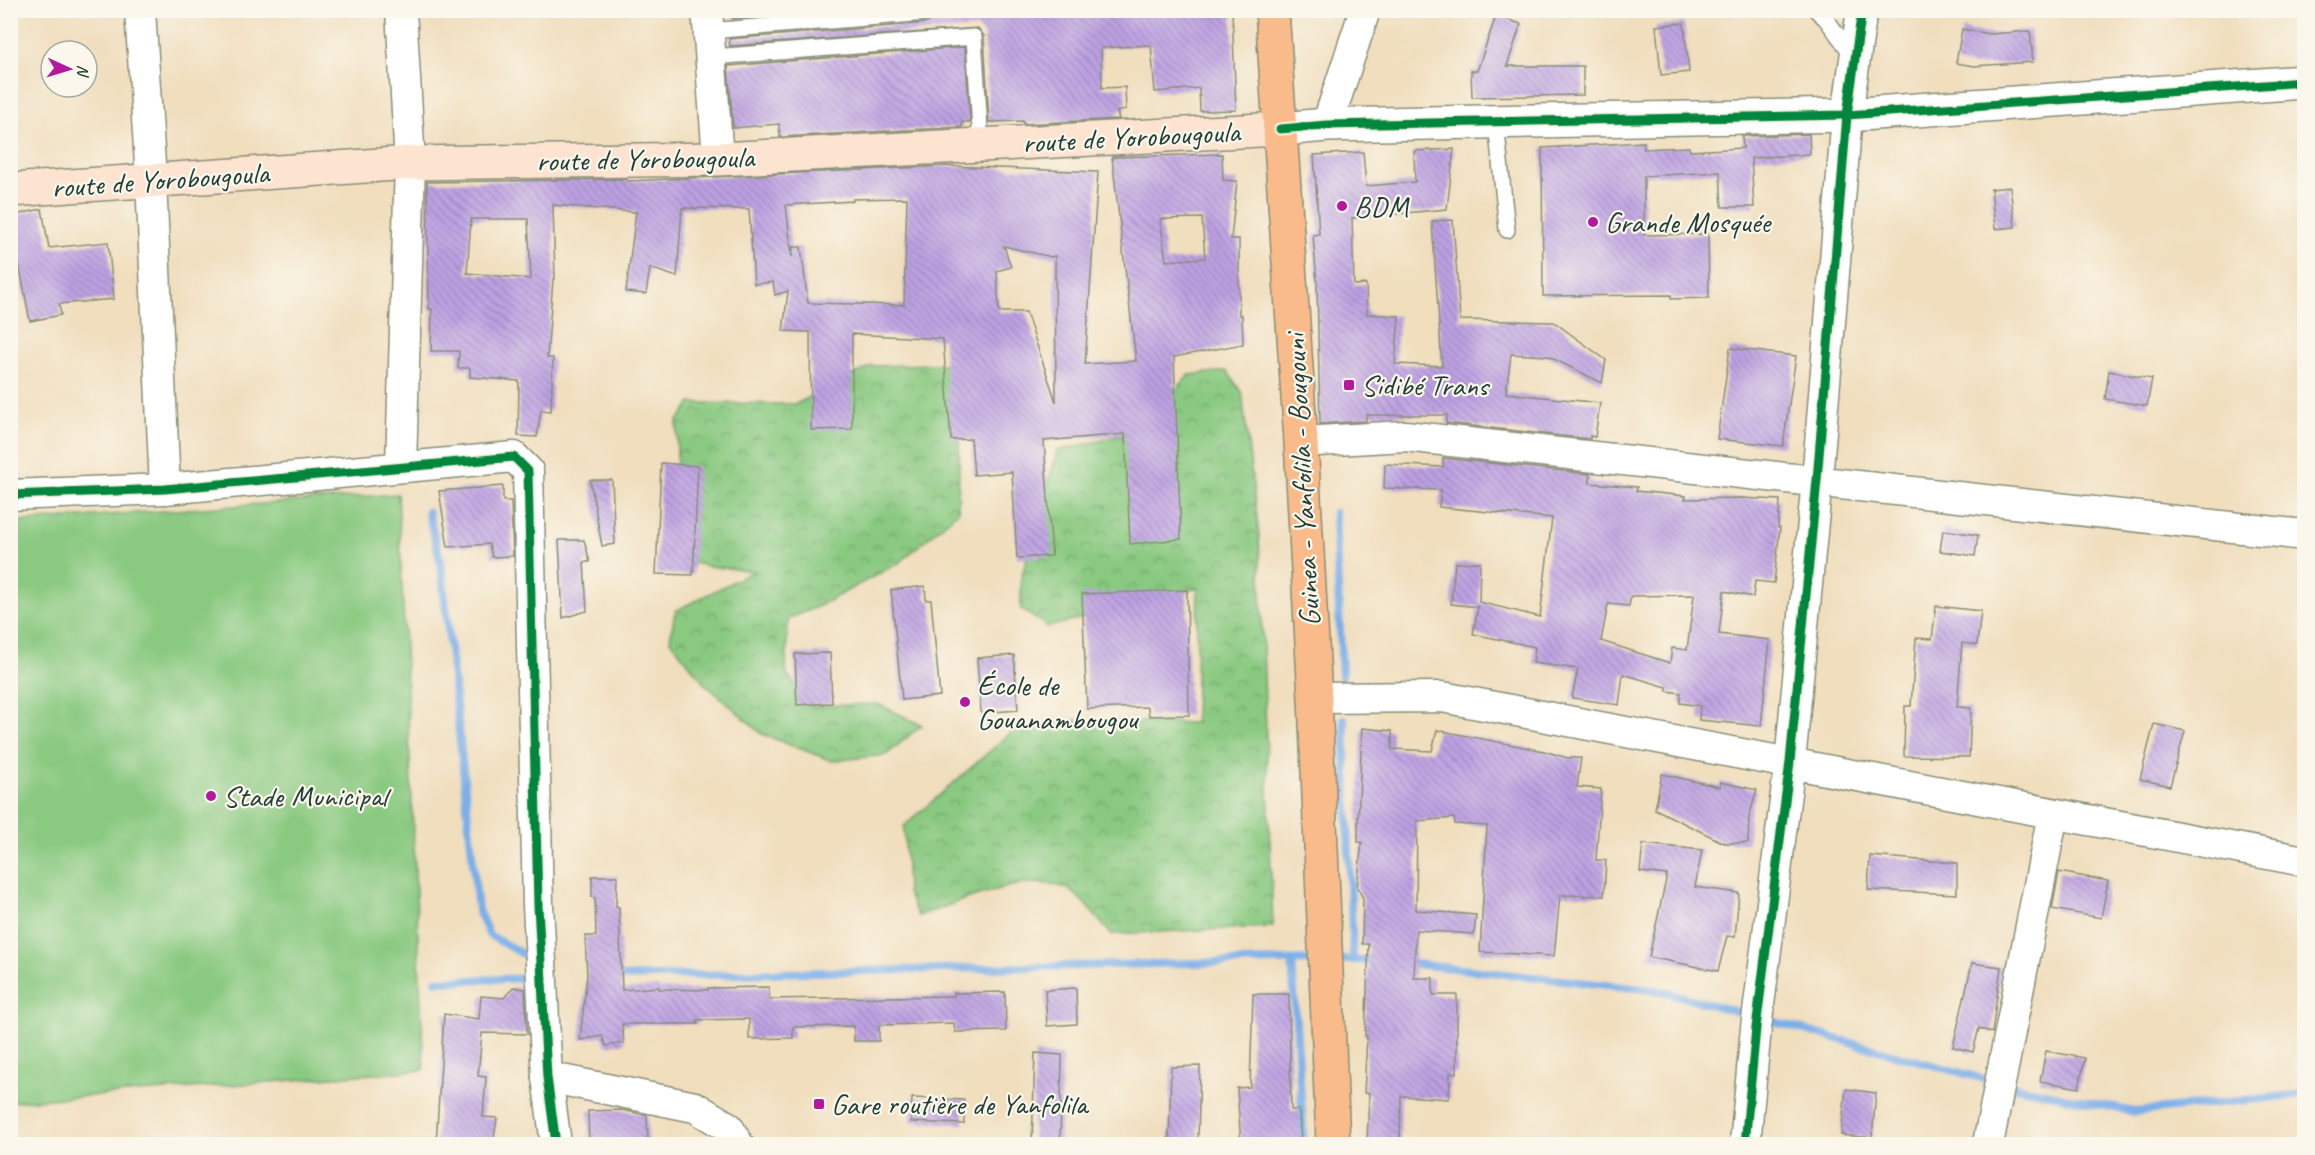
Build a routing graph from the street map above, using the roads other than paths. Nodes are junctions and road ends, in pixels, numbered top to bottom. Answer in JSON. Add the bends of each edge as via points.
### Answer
{"nodes":[{"id":1,"x":140,"y":10,"type":"edge"},
{"id":2,"x":401,"y":10,"type":"edge"},
{"id":3,"x":1272,"y":10,"type":"edge"},
{"id":4,"x":1365,"y":10,"type":"edge"},
{"id":5,"x":1816,"y":10,"type":"edge"},
{"id":6,"x":1862,"y":10,"type":"edge"},
{"id":7,"x":909,"y":13,"type":"edge"},
{"id":8,"x":864,"y":14,"type":"edge"},
{"id":9,"x":837,"y":16,"type":"edge"},
{"id":10,"x":782,"y":18,"type":"edge"},
{"id":11,"x":810,"y":19,"type":"edge"},
{"id":12,"x":709,"y":33,"type":"edge"},
{"id":13,"x":906,"y":43,"type":"junction"},
{"id":14,"x":816,"y":49,"type":"junction"},
{"id":15,"x":1855,"y":59,"type":"junction"},
{"id":16,"x":2304,"y":82,"type":"edge"},
{"id":17,"x":1847,"y":115,"type":"junction"},
{"id":18,"x":1496,"y":122,"type":"junction"},
{"id":19,"x":1327,"y":125,"type":"junction"},
{"id":20,"x":1280,"y":129,"type":"junction"},
{"id":21,"x":981,"y":145,"type":"junction"},
{"id":22,"x":718,"y":159,"type":"junction"},
{"id":23,"x":410,"y":163,"type":"junction"},
{"id":24,"x":151,"y":180,"type":"junction"},
{"id":25,"x":10,"y":190,"type":"edge"},
{"id":26,"x":1507,"y":230,"type":"dead end"},
{"id":27,"x":1301,"y":441,"type":"junction"},
{"id":28,"x":401,"y":466,"type":"junction"},
{"id":29,"x":1817,"y":480,"type":"junction"},
{"id":30,"x":165,"y":489,"type":"junction"},
{"id":31,"x":10,"y":495,"type":"edge"},
{"id":32,"x":2304,"y":535,"type":"edge"},
{"id":33,"x":1314,"y":698,"type":"junction"},
{"id":34,"x":1790,"y":762,"type":"junction"},
{"id":35,"x":2053,"y":814,"type":"junction"},
{"id":36,"x":2304,"y":861,"type":"edge"},
{"id":37,"x":547,"y":1077,"type":"junction"},
{"id":38,"x":556,"y":1144,"type":"edge"},
{"id":39,"x":738,"y":1144,"type":"edge"},
{"id":40,"x":1333,"y":1144,"type":"edge"},
{"id":41,"x":1745,"y":1144,"type":"edge"},
{"id":42,"x":1988,"y":1144,"type":"edge"}],
"edges":[{"from":1,"to":24,"type":"street"},
{"from":2,"to":23,"type":"street"},
{"from":3,"to":20,"type":"main road","name":"Guinea - Yanfolila - Bougouni"},
{"from":4,"to":19,"type":"street"},
{"from":5,"to":15,"type":"lane"},
{"from":6,"to":15,"type":"street"},
{"from":7,"to":8,"type":"lane"},
{"from":7,"to":13,"type":"lane"},
{"from":8,"to":9,"type":"lane"},
{"from":9,"to":11,"type":"lane"},
{"from":10,"to":11,"type":"lane"},
{"from":10,"to":12,"type":"lane"},
{"from":11,"to":14,"type":"lane"},
{"from":12,"to":14,"type":"lane"},
{"from":12,"to":22,"type":"street"},
{"from":13,"to":14,"type":"lane"},
{"from":13,"to":21,"type":"lane","via":[[974,38]]},
{"from":15,"to":17,"type":"street"},
{"from":16,"to":17,"type":"street"},
{"from":17,"to":18,"type":"street"},
{"from":17,"to":29,"type":"street"},
{"from":18,"to":19,"type":"street"},
{"from":18,"to":26,"type":"lane"},
{"from":19,"to":20,"type":"street"},
{"from":20,"to":21,"type":"main road","name":"route de Yorobougoula"},
{"from":20,"to":27,"type":"main road","name":"Guinea - Yanfolila - Bougouni"},
{"from":21,"to":22,"type":"main road","name":"route de Yorobougoula"},
{"from":22,"to":23,"type":"main road","name":"route de Yorobougoula"},
{"from":23,"to":24,"type":"main road","name":"route de Yorobougoula"},
{"from":23,"to":28,"type":"street"},
{"from":24,"to":25,"type":"main road","name":"route de Yorobougoula"},
{"from":24,"to":30,"type":"street"},
{"from":27,"to":29,"type":"street","via":[[1405,436]]},
{"from":27,"to":33,"type":"main road","name":"Guinea - Yanfolila - Bougouni"},
{"from":28,"to":30,"type":"street"},
{"from":28,"to":37,"type":"street","via":[[514,458],[528,471],[538,905]]},
{"from":29,"to":32,"type":"street"},
{"from":29,"to":34,"type":"street"},
{"from":30,"to":31,"type":"street"},
{"from":33,"to":34,"type":"street","via":[[1442,697]]},
{"from":33,"to":40,"type":"main road","name":"Guinea - Yanfolila - Bougouni"},
{"from":34,"to":35,"type":"street"},
{"from":34,"to":41,"type":"street"},
{"from":35,"to":36,"type":"street"},
{"from":35,"to":42,"type":"street"},
{"from":37,"to":38,"type":"street"},
{"from":37,"to":39,"type":"street","via":[[696,1107],[728,1127]]}]}
